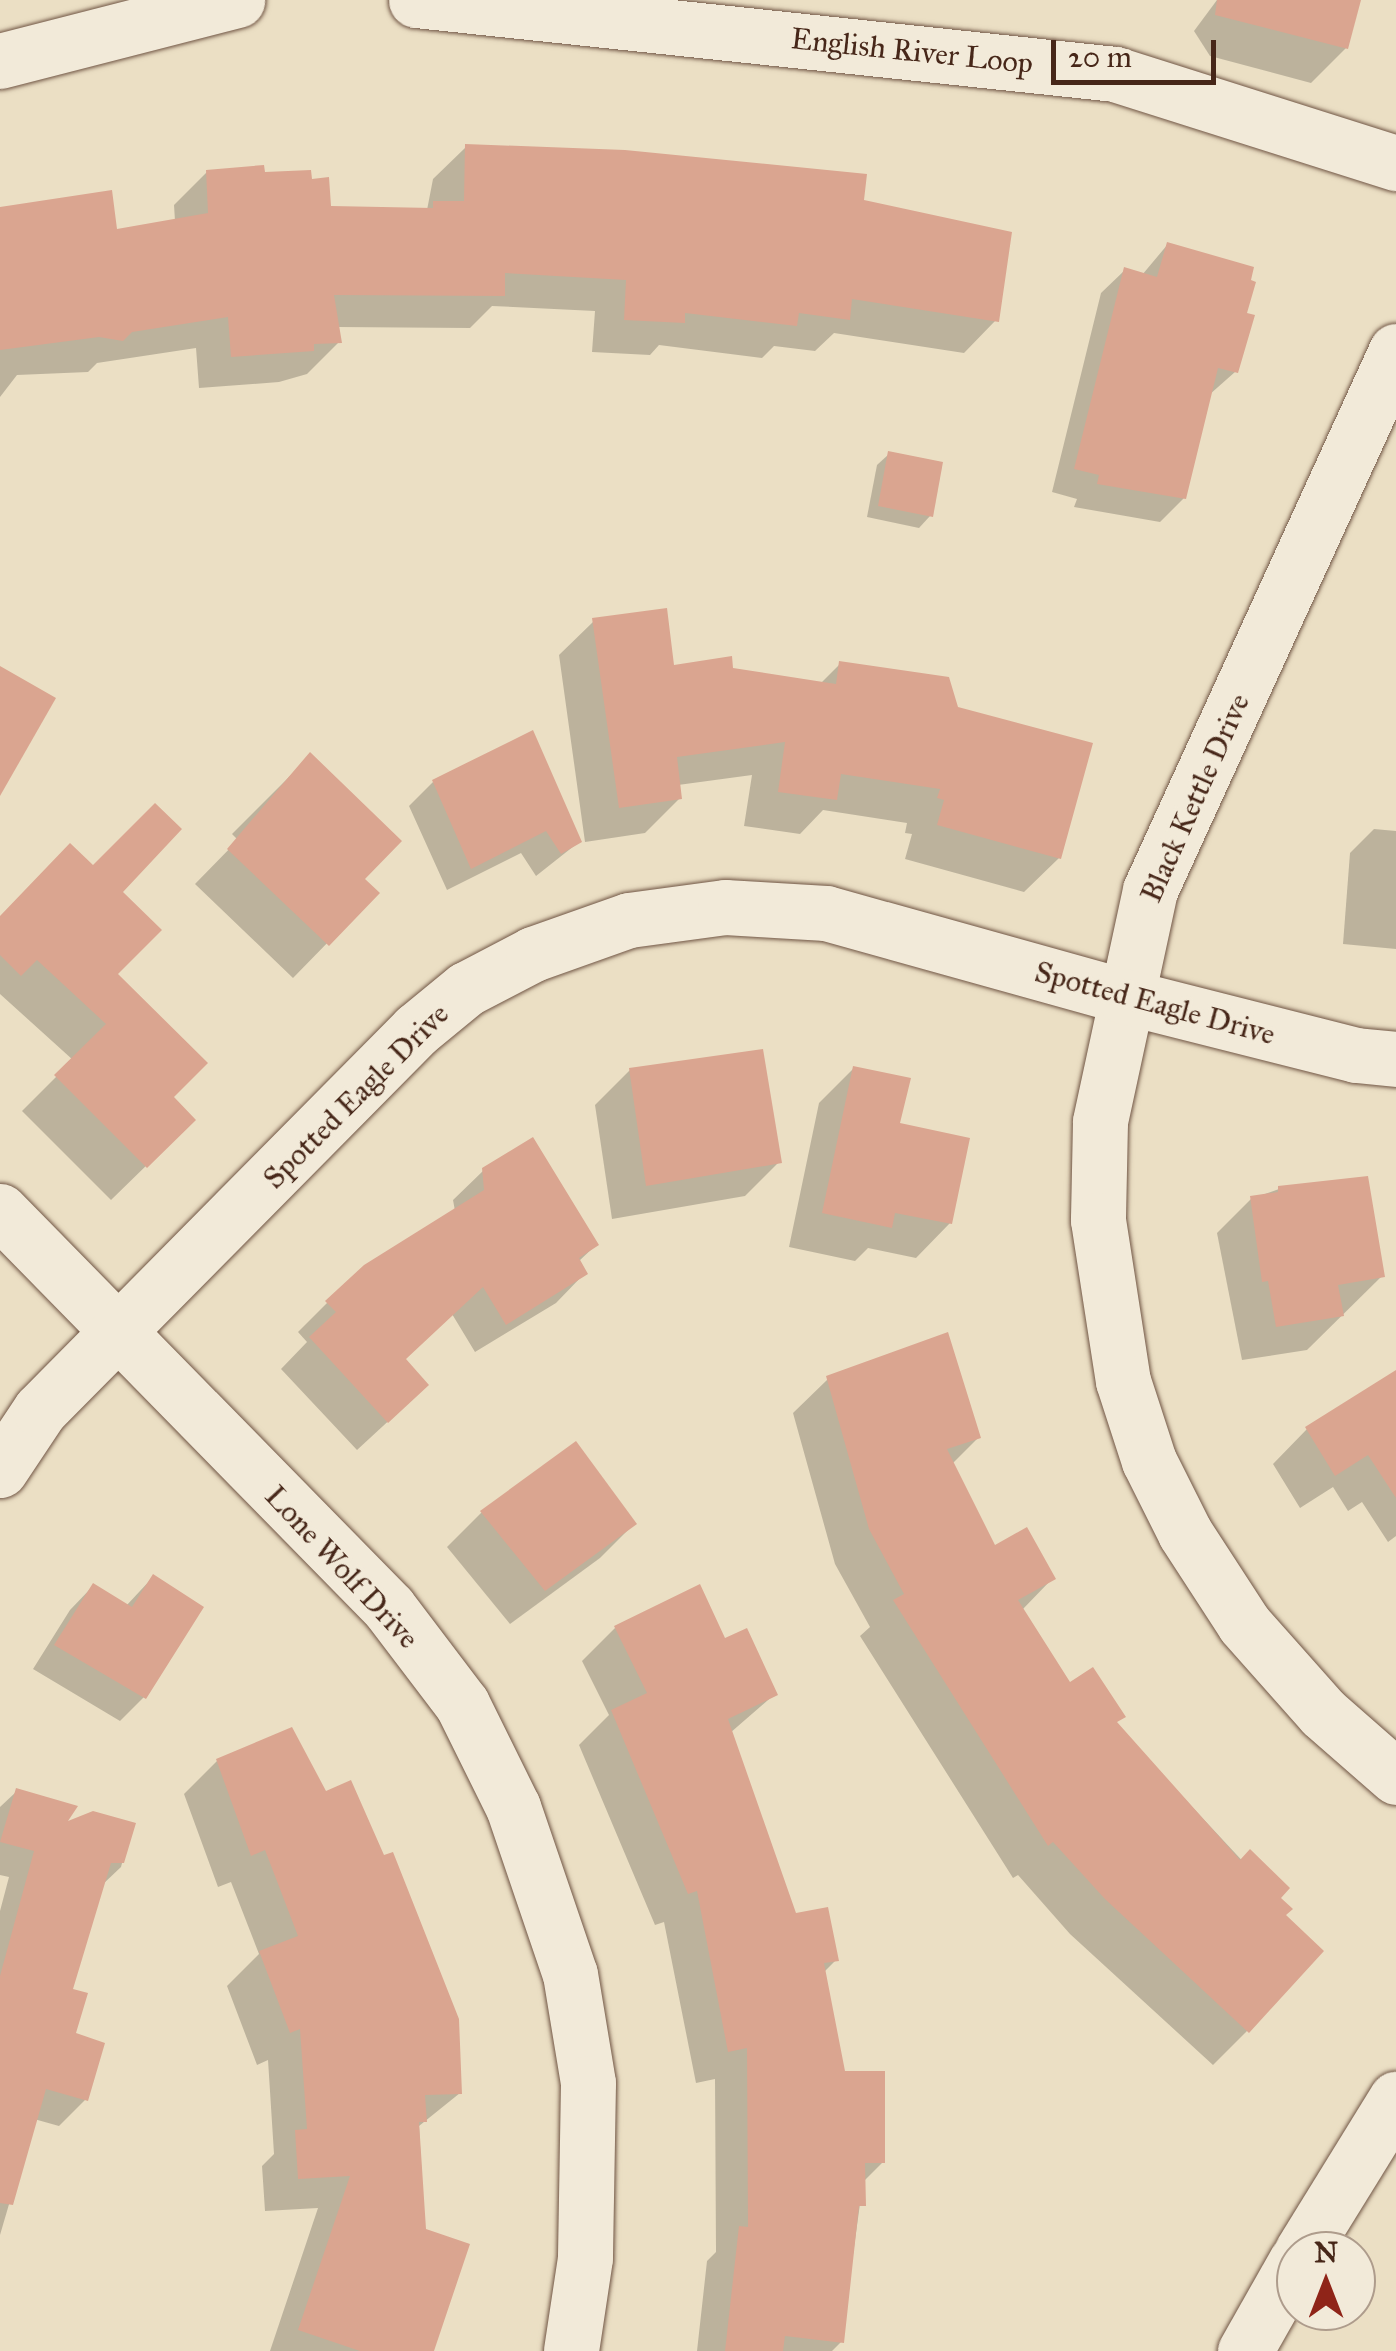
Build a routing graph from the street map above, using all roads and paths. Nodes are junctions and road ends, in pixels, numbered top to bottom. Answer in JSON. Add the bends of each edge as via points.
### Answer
{"nodes":[{"id":1,"x":236,"y":0,"type":"edge"},
{"id":2,"x":416,"y":0,"type":"edge"},
{"id":3,"x":0,"y":61,"type":"edge"},
{"id":4,"x":1396,"y":163,"type":"edge"},
{"id":5,"x":1396,"y":351,"type":"edge"},
{"id":6,"x":1123,"y":996,"type":"junction"},
{"id":7,"x":1396,"y":1059,"type":"edge"},
{"id":8,"x":0,"y":1212,"type":"edge"},
{"id":9,"x":118,"y":1338,"type":"junction"},
{"id":10,"x":0,"y":1470,"type":"edge"},
{"id":11,"x":1396,"y":1777,"type":"edge"},
{"id":12,"x":1396,"y":2099,"type":"edge"},
{"id":13,"x":1314,"y":2231,"type":"edge"},
{"id":14,"x":1276,"y":2296,"type":"edge"},
{"id":15,"x":571,"y":2351,"type":"edge"},
{"id":16,"x":1245,"y":2351,"type":"edge"}],
"edges":[{"from":1,"to":3,"type":"street"},
{"from":2,"to":4,"type":"street","name":"English River Loop","via":[[1116,74]]},
{"from":5,"to":6,"type":"street","name":"Black Kettle Drive","via":[[1150,890]]},
{"from":6,"to":7,"type":"street","name":"Spotted Eagle Drive","via":[[1356,1055]]},
{"from":6,"to":9,"type":"street","name":"Spotted Eagle Drive","via":[[826,913],[725,907],[629,920],[532,954],[466,989],[428,1020]]},
{"from":6,"to":11,"type":"street","name":"Black Kettle Drive","via":[[1100,1122],[1098,1220],[1122,1381],[1149,1461],[1185,1533],[1244,1624],[1322,1713]]},
{"from":8,"to":9,"type":"street","name":"Lone Wolf Drive"},
{"from":9,"to":10,"type":"street","name":"Spotted Eagle Drive","via":[[40,1410]]},
{"from":9,"to":15,"type":"street","name":"Lone Wolf Drive","via":[[389,1608],[462,1704],[513,1807],[570,1974],[588,2082],[585,2258]]},
{"from":12,"to":13,"type":"street"},
{"from":14,"to":16,"type":"street"}]}
